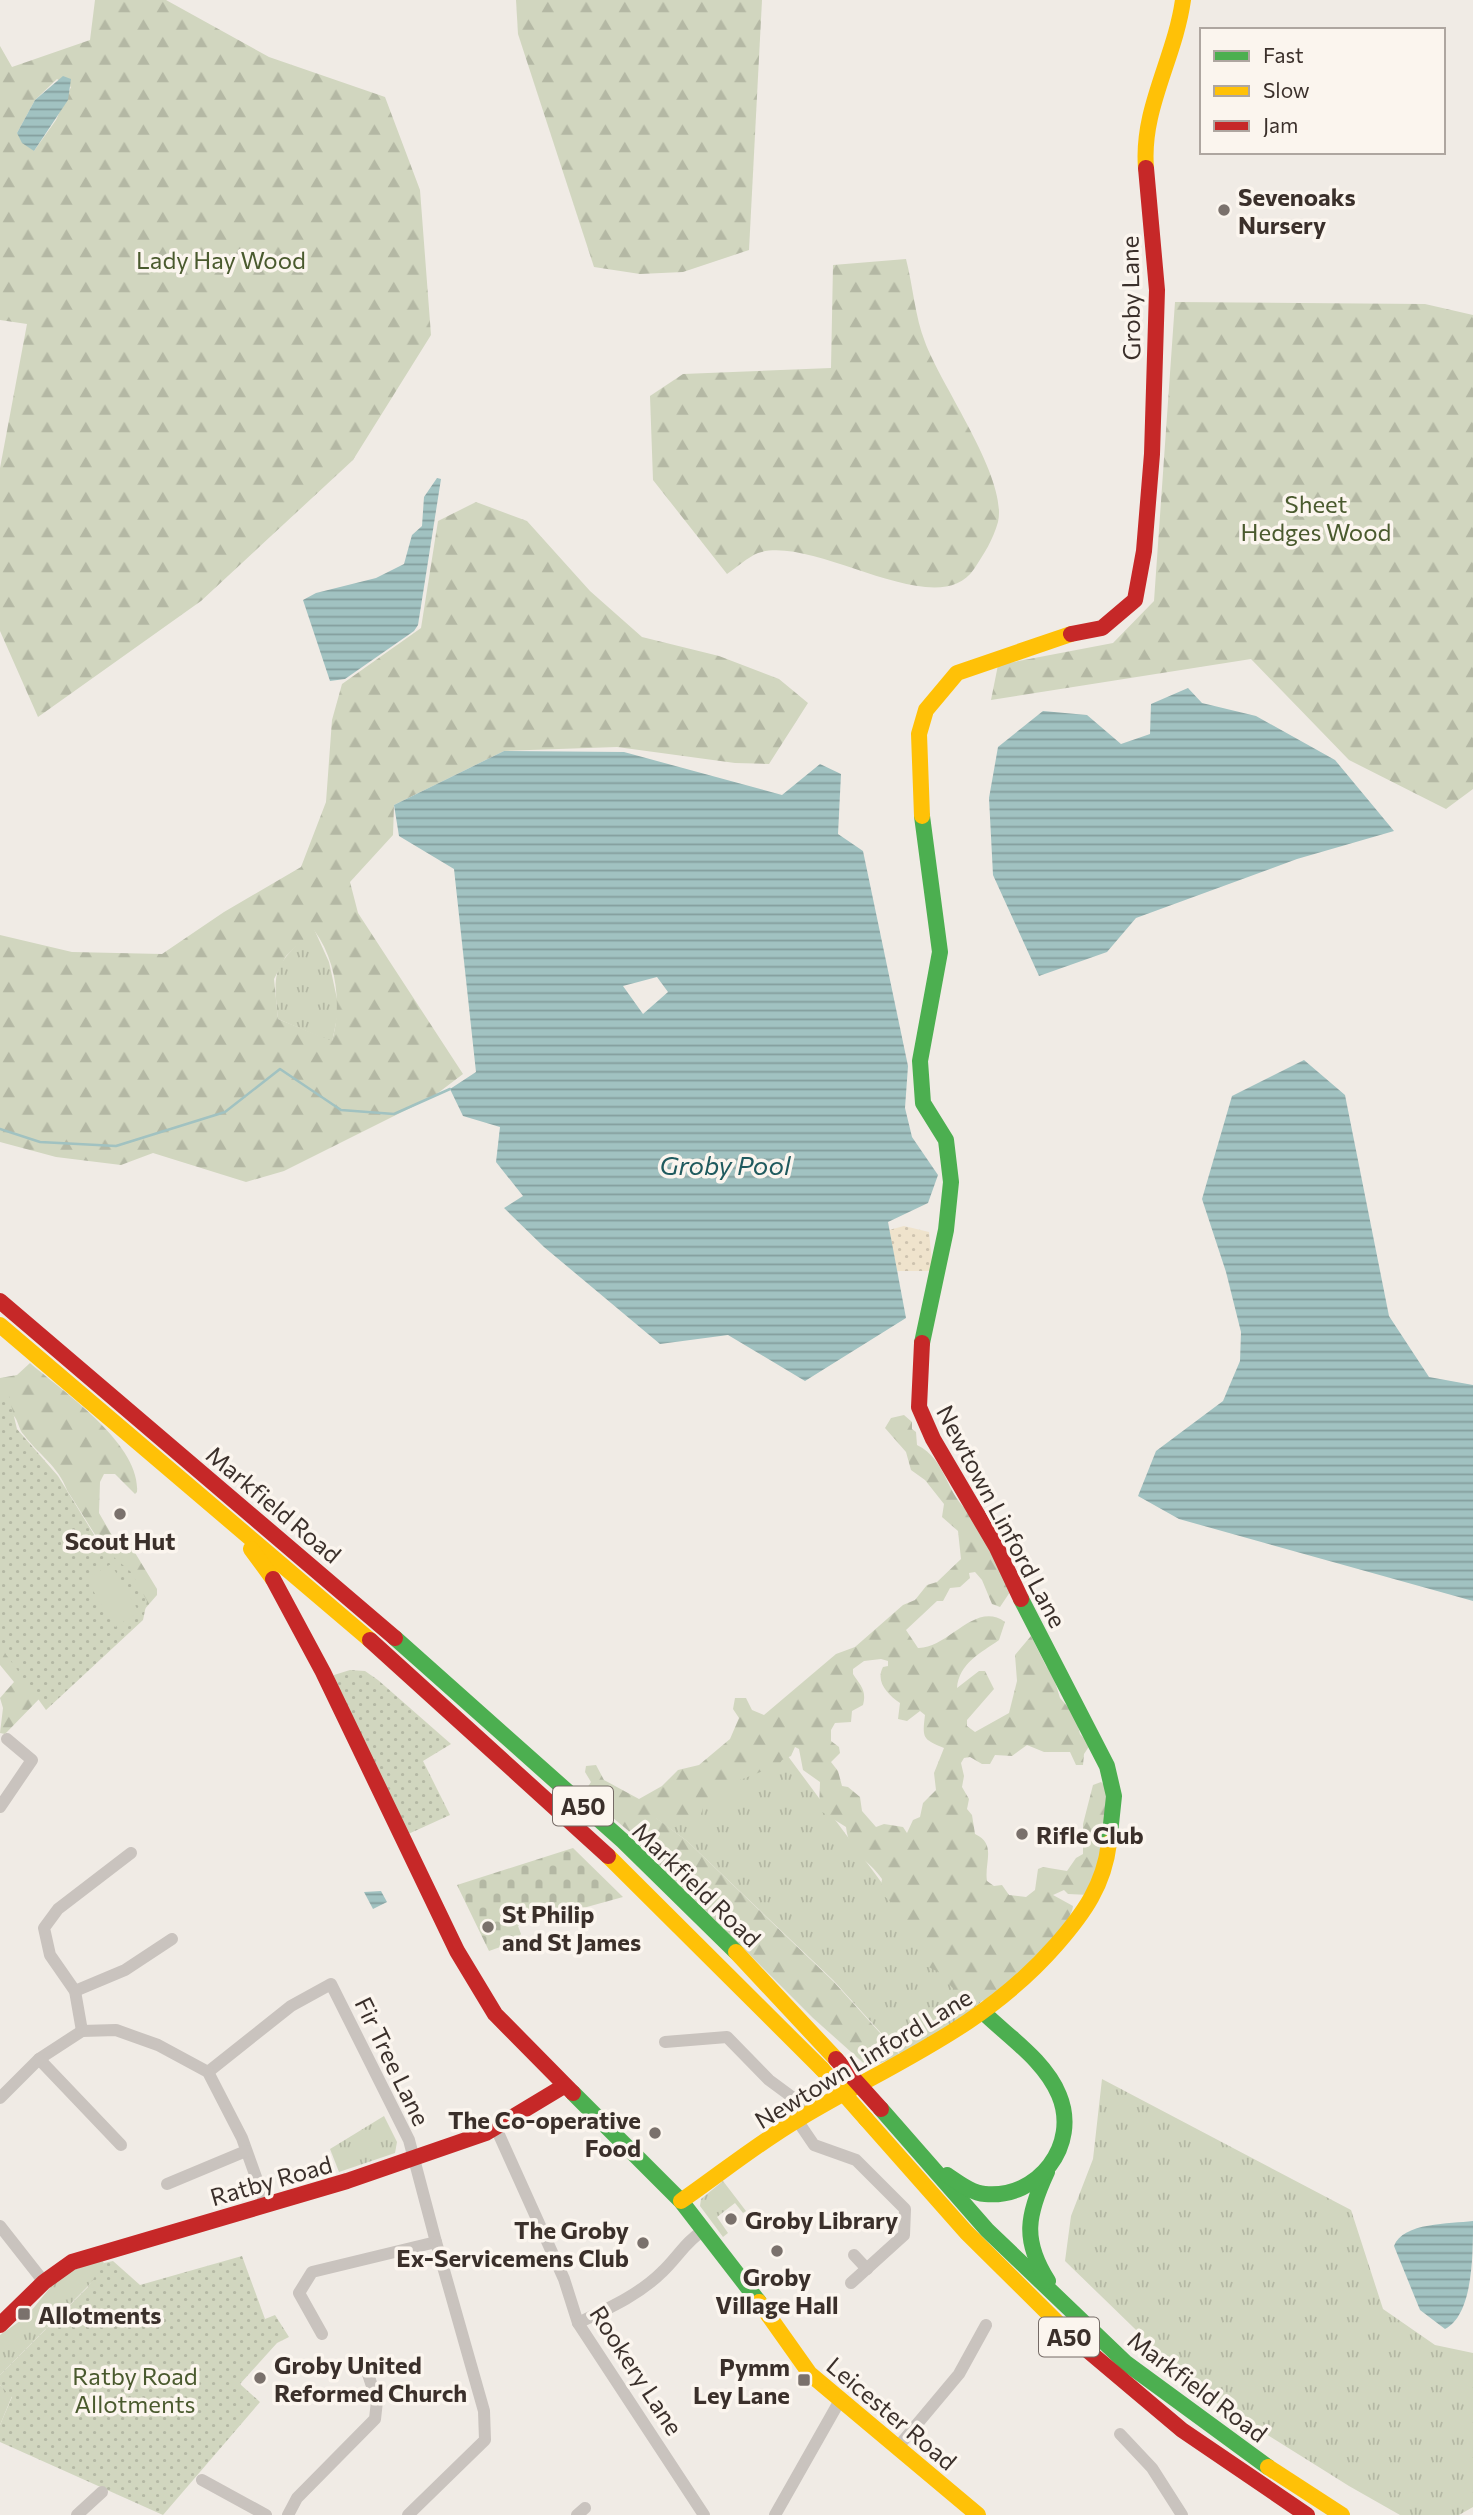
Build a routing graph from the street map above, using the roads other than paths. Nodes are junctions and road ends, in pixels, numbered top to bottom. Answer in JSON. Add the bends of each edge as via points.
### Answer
{"nodes":[{"id":1,"x":1183,"y":0,"type":"edge"},
{"id":2,"x":1135,"y":600,"type":"joint"},
{"id":3,"x":0,"y":1301,"type":"edge"},
{"id":4,"x":0,"y":1325,"type":"edge"},
{"id":5,"x":207,"y":1500,"type":"junction"},
{"id":6,"x":7,"y":1739,"type":"dead end"},
{"id":7,"x":0,"y":1807,"type":"edge"},
{"id":8,"x":131,"y":1853,"type":"dead end"},
{"id":9,"x":172,"y":1939,"type":"dead end"},
{"id":10,"x":75,"y":1991,"type":"junction"},
{"id":11,"x":984,"y":2013,"type":"junction"},
{"id":12,"x":82,"y":2031,"type":"junction"},
{"id":13,"x":672,"y":2037,"type":"dead end"},
{"id":14,"x":39,"y":2059,"type":"junction"},
{"id":15,"x":208,"y":2072,"type":"junction"},
{"id":16,"x":564,"y":2086,"type":"junction"},
{"id":17,"x":0,"y":2098,"type":"edge"},
{"id":18,"x":801,"y":2118,"type":"junction"},
{"id":19,"x":496,"y":2128,"type":"junction"},
{"id":20,"x":121,"y":2145,"type":"dead end"},
{"id":21,"x":246,"y":2151,"type":"junction"},
{"id":22,"x":415,"y":2157,"type":"junction"},
{"id":23,"x":925,"y":2159,"type":"junction"},
{"id":24,"x":176,"y":2162,"type":"dead end"},
{"id":25,"x":1048,"y":2170,"type":"junction"},
{"id":26,"x":183,"y":2175,"type":"junction"},
{"id":27,"x":167,"y":2185,"type":"dead end"},
{"id":28,"x":681,"y":2201,"type":"junction"},
{"id":29,"x":266,"y":2205,"type":"junction"},
{"id":30,"x":0,"y":2226,"type":"edge"},
{"id":31,"x":704,"y":2230,"type":"junction"},
{"id":32,"x":436,"y":2242,"type":"junction"},
{"id":33,"x":854,"y":2255,"type":"dead end"},
{"id":34,"x":867,"y":2269,"type":"junction"},
{"id":35,"x":44,"y":2282,"type":"junction"},
{"id":36,"x":851,"y":2283,"type":"dead end"},
{"id":37,"x":1072,"y":2314,"type":"junction"},
{"id":38,"x":578,"y":2323,"type":"junction"},
{"id":39,"x":0,"y":2325,"type":"edge"},
{"id":40,"x":986,"y":2325,"type":"dead end"},
{"id":41,"x":322,"y":2334,"type":"dead end"},
{"id":42,"x":984,"y":2345,"type":"dead end"},
{"id":43,"x":365,"y":2365,"type":"dead end"},
{"id":44,"x":839,"y":2402,"type":"junction"},
{"id":45,"x":1120,"y":2434,"type":"dead end"},
{"id":46,"x":899,"y":2450,"type":"junction"},
{"id":47,"x":202,"y":2480,"type":"dead end"},
{"id":48,"x":102,"y":2492,"type":"dead end"},
{"id":49,"x":80,"y":2514,"type":"edge"},
{"id":50,"x":266,"y":2515,"type":"edge"},
{"id":51,"x":288,"y":2515,"type":"edge"},
{"id":52,"x":408,"y":2515,"type":"edge"},
{"id":53,"x":704,"y":2515,"type":"edge"},
{"id":54,"x":775,"y":2515,"type":"edge"},
{"id":55,"x":978,"y":2515,"type":"edge"},
{"id":56,"x":1182,"y":2515,"type":"edge"},
{"id":57,"x":1307,"y":2515,"type":"edge"},
{"id":58,"x":1342,"y":2515,"type":"edge"}],
"edges":[{"from":1,"to":2,"type":"main road","name":"Groby Lane","via":[[1146,124],[1157,290],[1152,454]]},
{"from":2,"to":11,"type":"main road","name":"Newtown Linford Lane","via":[[1102,628],[1067,635],[957,673],[926,710],[919,734],[919,796],[940,952],[919,1061],[923,1103],[946,1140],[951,1182],[946,1230],[919,1355],[919,1407],[1103,1757],[1114,1796],[1107,1857],[1097,1891],[1031,1974]]},
{"from":3,"to":23,"type":"main road","name":"Markfield Road","number":"A50","bridge":true,"via":[[368,1615],[594,1816],[707,1922]]},
{"from":4,"to":5,"type":"main road","name":"Markfield Road","number":"A50"},
{"from":5,"to":16,"type":"main road","via":[[273,1579],[470,1976],[495,2014]]},
{"from":5,"to":57,"type":"main road","name":"Markfield Road","number":"A50","bridge":true,"via":[[667,1909],[822,2069],[981,2250],[1080,2348],[1215,2455]]},
{"from":6,"to":7,"type":"street","via":[[32,1760]]},
{"from":8,"to":10,"type":"street","via":[[58,1909],[44,1928],[50,1955]]},
{"from":9,"to":10,"type":"street","via":[[125,1970]]},
{"from":10,"to":12,"type":"street"},
{"from":11,"to":18,"type":"main road","name":"Newtown Linford Lane"},
{"from":11,"to":25,"type":"main road","via":[[1043,2071],[1060,2095],[1067,2134]]},
{"from":12,"to":14,"type":"street"},
{"from":12,"to":15,"type":"street","via":[[116,2030],[158,2045]]},
{"from":13,"to":18,"type":"street","via":[[727,2037],[792,2097]]},
{"from":14,"to":17,"type":"street"},
{"from":14,"to":20,"type":"street"},
{"from":15,"to":21,"type":"street"},
{"from":15,"to":22,"type":"street","name":"Fir Tree Lane","via":[[291,2006],[331,1984]]},
{"from":16,"to":19,"type":"main road","name":"Ratby Road"},
{"from":16,"to":28,"type":"main road","name":"Leicester Road"},
{"from":18,"to":28,"type":"main road","name":"Newtown Linford Lane"},
{"from":18,"to":34,"type":"street","via":[[814,2145],[856,2160],[905,2209],[904,2235]]},
{"from":19,"to":22,"type":"main road","name":"Ratby Road"},
{"from":19,"to":38,"type":"street","name":"Rookery Lane","via":[[548,2241]]},
{"from":21,"to":26,"type":"street"},
{"from":21,"to":29,"type":"street"},
{"from":22,"to":29,"type":"main road","name":"Ratby Road"},
{"from":22,"to":32,"type":"street","name":"Fir Tree Lane"},
{"from":23,"to":25,"type":"main road","via":[[984,2194],[1013,2192]]},
{"from":23,"to":37,"type":"main road","name":"Markfield Road","number":"A50","via":[[986,2230]]},
{"from":24,"to":26,"type":"street"},
{"from":25,"to":37,"type":"main road","via":[[1030,2210],[1030,2241],[1034,2259]]},
{"from":26,"to":27,"type":"street"},
{"from":28,"to":31,"type":"main road","name":"Leicester Road"},
{"from":29,"to":35,"type":"main road","name":"Ratby Road","via":[[72,2262]]},
{"from":30,"to":35,"type":"street"},
{"from":31,"to":38,"type":"street","via":[[654,2279]]},
{"from":31,"to":44,"type":"main road","name":"Leicester Road","via":[[810,2374]]},
{"from":32,"to":41,"type":"street","via":[[312,2272],[299,2292]]},
{"from":32,"to":52,"type":"street","name":"Fir Tree Lane","via":[[486,2427],[485,2440]]},
{"from":33,"to":34,"type":"street"},
{"from":34,"to":36,"type":"street"},
{"from":35,"to":39,"type":"main road","name":"Ratby Road"},
{"from":37,"to":58,"type":"main road","name":"Markfield Road","number":"A50","via":[[1181,2406]]},
{"from":38,"to":53,"type":"street","name":"Rookery Lane"},
{"from":40,"to":46,"type":"street","via":[[959,2374]]},
{"from":42,"to":46,"type":"street","via":[[965,2377]]},
{"from":43,"to":51,"type":"street","via":[[377,2401],[376,2419],[297,2498]]},
{"from":44,"to":46,"type":"main road","name":"Leicester Road"},
{"from":44,"to":54,"type":"street"},
{"from":45,"to":56,"type":"street","via":[[1152,2468]]},
{"from":46,"to":55,"type":"main road","name":"Leicester Road"},
{"from":47,"to":50,"type":"street"},
{"from":48,"to":49,"type":"street"}]}
